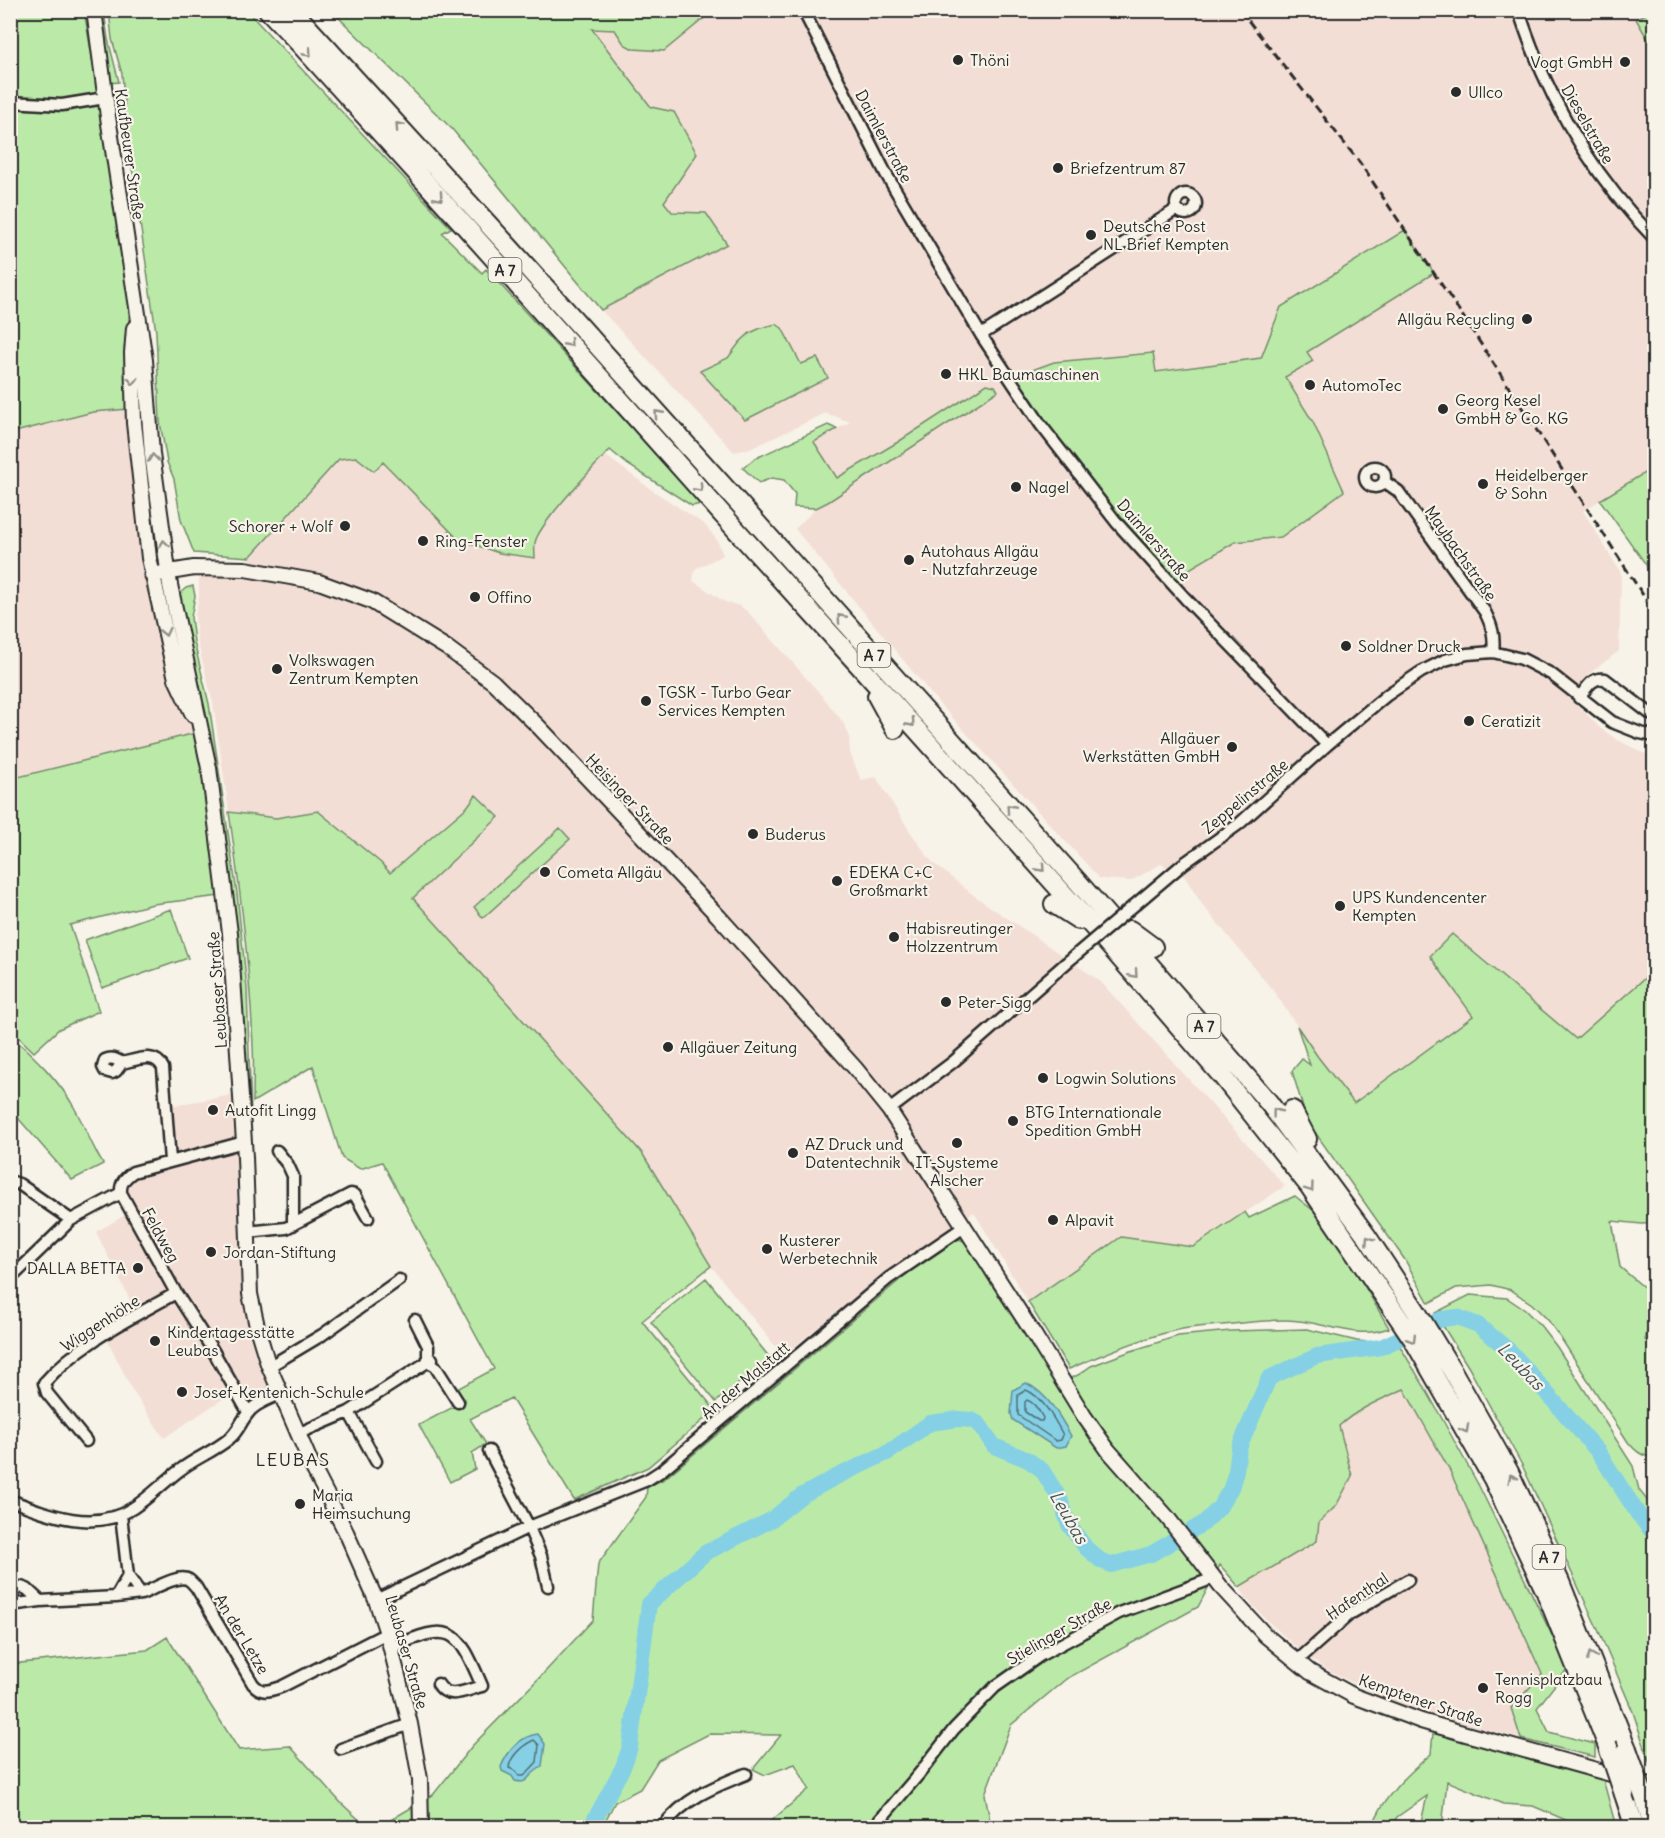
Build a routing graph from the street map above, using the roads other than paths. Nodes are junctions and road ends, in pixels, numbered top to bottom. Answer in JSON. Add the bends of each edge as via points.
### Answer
{"nodes":[{"id":1,"x":94,"y":10,"type":"edge"},
{"id":2,"x":268,"y":10,"type":"edge"},
{"id":3,"x":292,"y":10,"type":"edge"},
{"id":4,"x":307,"y":10,"type":"edge"},
{"id":5,"x":804,"y":10,"type":"edge"},
{"id":6,"x":1519,"y":10,"type":"edge"},
{"id":7,"x":325,"y":45,"type":"junction"},
{"id":8,"x":105,"y":98,"type":"junction"},
{"id":9,"x":10,"y":102,"type":"edge"},
{"id":10,"x":1177,"y":209,"type":"dead end"},
{"id":11,"x":1654,"y":238,"type":"edge"},
{"id":12,"x":135,"y":302,"type":"junction"},
{"id":13,"x":981,"y":335,"type":"junction"},
{"id":14,"x":1385,"y":482,"type":"dead end"},
{"id":15,"x":169,"y":572,"type":"junction"},
{"id":16,"x":152,"y":575,"type":"junction"},
{"id":17,"x":1493,"y":652,"type":"junction"},
{"id":18,"x":858,"y":664,"type":"junction"},
{"id":19,"x":1579,"y":698,"type":"junction"},
{"id":20,"x":1652,"y":715,"type":"dead end"},
{"id":21,"x":895,"y":729,"type":"dead end"},
{"id":22,"x":202,"y":730,"type":"junction"},
{"id":23,"x":1654,"y":736,"type":"edge"},
{"id":24,"x":1327,"y":745,"type":"junction"},
{"id":25,"x":1078,"y":882,"type":"junction"},
{"id":26,"x":1053,"y":904,"type":"dead end"},
{"id":27,"x":1096,"y":930,"type":"junction"},
{"id":28,"x":1153,"y":947,"type":"dead end"},
{"id":29,"x":122,"y":1063,"type":"dead end"},
{"id":30,"x":889,"y":1110,"type":"junction"},
{"id":31,"x":1292,"y":1110,"type":"dead end"},
{"id":32,"x":244,"y":1142,"type":"junction"},
{"id":33,"x":277,"y":1151,"type":"dead end"},
{"id":34,"x":170,"y":1161,"type":"junction"},
{"id":35,"x":1323,"y":1176,"type":"junction"},
{"id":36,"x":10,"y":1181,"type":"edge"},
{"id":37,"x":121,"y":1193,"type":"junction"},
{"id":38,"x":368,"y":1218,"type":"dead end"},
{"id":39,"x":71,"y":1220,"type":"junction"},
{"id":40,"x":293,"y":1225,"type":"junction"},
{"id":41,"x":966,"y":1230,"type":"junction"},
{"id":42,"x":248,"y":1232,"type":"junction"},
{"id":43,"x":10,"y":1279,"type":"edge"},
{"id":44,"x":399,"y":1280,"type":"dead end"},
{"id":45,"x":176,"y":1293,"type":"junction"},
{"id":46,"x":1394,"y":1294,"type":"junction"},
{"id":47,"x":415,"y":1320,"type":"dead end"},
{"id":48,"x":430,"y":1360,"type":"junction"},
{"id":49,"x":268,"y":1364,"type":"junction"},
{"id":50,"x":1444,"y":1375,"type":"junction"},
{"id":51,"x":280,"y":1394,"type":"junction"},
{"id":52,"x":458,"y":1402,"type":"dead end"},
{"id":53,"x":349,"y":1412,"type":"junction"},
{"id":54,"x":248,"y":1413,"type":"junction"},
{"id":55,"x":297,"y":1434,"type":"junction"},
{"id":56,"x":86,"y":1441,"type":"dead end"},
{"id":57,"x":489,"y":1451,"type":"dead end"},
{"id":58,"x":376,"y":1461,"type":"dead end"},
{"id":59,"x":10,"y":1500,"type":"edge"},
{"id":60,"x":121,"y":1515,"type":"junction"},
{"id":61,"x":1167,"y":1517,"type":"joint"},
{"id":62,"x":529,"y":1527,"type":"junction"},
{"id":63,"x":128,"y":1576,"type":"junction"},
{"id":64,"x":1214,"y":1578,"type":"junction"},
{"id":65,"x":1408,"y":1580,"type":"dead end"},
{"id":66,"x":548,"y":1586,"type":"dead end"},
{"id":67,"x":141,"y":1594,"type":"junction"},
{"id":68,"x":10,"y":1597,"type":"edge"},
{"id":69,"x":116,"y":1597,"type":"junction"},
{"id":70,"x":376,"y":1600,"type":"junction"},
{"id":71,"x":387,"y":1632,"type":"junction"},
{"id":72,"x":391,"y":1648,"type":"junction"},
{"id":73,"x":1297,"y":1661,"type":"junction"},
{"id":74,"x":438,"y":1684,"type":"dead end"},
{"id":75,"x":410,"y":1724,"type":"junction"},
{"id":76,"x":341,"y":1749,"type":"dead end"},
{"id":77,"x":746,"y":1774,"type":"dead end"},
{"id":78,"x":1650,"y":1793,"type":"edge"},
{"id":79,"x":421,"y":1827,"type":"edge"},
{"id":80,"x":662,"y":1827,"type":"edge"},
{"id":81,"x":873,"y":1827,"type":"edge"},
{"id":82,"x":1635,"y":1827,"type":"edge"},
{"id":83,"x":1654,"y":1827,"type":"edge"}],
"edges":[{"from":1,"to":8,"type":"main road","name":"Kaufbeurer Straße"},
{"from":2,"to":18,"type":"highway","number":"A 7","one_way":true},
{"from":3,"to":7,"type":"highway","number":"A 7"},
{"from":4,"to":7,"type":"highway"},
{"from":5,"to":13,"type":"street","name":"Daimlerstraße","via":[[886,174]]},
{"from":6,"to":11,"type":"street","name":"Dieselstraße","via":[[1538,63],[1576,138],[1615,194]]},
{"from":25,"to":7,"type":"highway","number":"A 7","one_way":true},
{"from":8,"to":9,"type":"street","via":[[62,105]]},
{"from":8,"to":12,"type":"main road","name":"Kaufbeurer Straße"},
{"from":10,"to":13,"type":"street"},
{"from":15,"to":12,"type":"main road","name":"Leubaser Straße","one_way":true},
{"from":12,"to":16,"type":"main road","one_way":true,"via":[[134,423]]},
{"from":13,"to":24,"type":"street","name":"Daimlerstraße","via":[[1041,425],[1117,523]]},
{"from":14,"to":17,"type":"street","name":"Maybachstraße","via":[[1398,491],[1485,612],[1493,629]]},
{"from":15,"to":16,"type":"main road","name":"Heisinger Straße"},
{"from":15,"to":22,"type":"main road","name":"Leubaser Straße"},
{"from":15,"to":30,"type":"main road","name":"Heisinger Straße","via":[[245,569],[319,582],[371,601],[465,660],[539,727],[714,912]]},
{"from":16,"to":22,"type":"main road","one_way":true,"via":[[176,679]]},
{"from":17,"to":19,"type":"street","name":"Zeppelinstraße","via":[[1536,665]]},
{"from":17,"to":24,"type":"street","name":"Zeppelinstraße","via":[[1445,660],[1421,672]]},
{"from":18,"to":21,"type":"highway"},
{"from":18,"to":27,"type":"highway","number":"A 7","one_way":true},
{"from":19,"to":20,"type":"street","via":[[1591,682],[1605,679]]},
{"from":19,"to":23,"type":"street","name":"Zeppelinstraße","via":[[1612,722]]},
{"from":22,"to":32,"type":"main road","name":"Leubaser Straße","via":[[230,933]]},
{"from":24,"to":30,"type":"street","name":"Zeppelinstraße","bridge":true,"via":[[1239,824],[1183,864],[953,1062]]},
{"from":25,"to":28,"type":"highway"},
{"from":35,"to":25,"type":"highway","number":"A 7","one_way":true,"via":[[1269,1103]]},
{"from":26,"to":27,"type":"highway"},
{"from":27,"to":46,"type":"highway","number":"A 7","one_way":true,"via":[[1222,1076]]},
{"from":29,"to":34,"type":"street","via":[[146,1058],[160,1061]]},
{"from":30,"to":41,"type":"main road","name":"Heisinger Straße"},
{"from":31,"to":35,"type":"highway","via":[[1319,1157]]},
{"from":32,"to":34,"type":"street"},
{"from":32,"to":42,"type":"main road","name":"Leubaser Straße"},
{"from":33,"to":40,"type":"street","via":[[293,1176]]},
{"from":34,"to":37,"type":"street","via":[[133,1172],[125,1178]]},
{"from":46,"to":35,"type":"highway","number":"A 7","one_way":true},
{"from":36,"to":39,"type":"street"},
{"from":37,"to":39,"type":"street"},
{"from":37,"to":45,"type":"street","name":"Feldweg"},
{"from":38,"to":40,"type":"street","via":[[351,1194]]},
{"from":39,"to":43,"type":"street"},
{"from":40,"to":42,"type":"street"},
{"from":41,"to":61,"type":"main road","name":"Heisinger Straße","via":[[1090,1425]]},
{"from":41,"to":62,"type":"street","name":"An der Malstatt","via":[[889,1278],[661,1471],[638,1485]]},
{"from":42,"to":49,"type":"main road","name":"Leubaser Straße","via":[[250,1293]]},
{"from":44,"to":49,"type":"street","via":[[322,1335]]},
{"from":45,"to":54,"type":"street","name":"Feldweg"},
{"from":45,"to":56,"type":"street","name":"Wiggenhöhe","via":[[76,1353],[44,1383],[47,1393]]},
{"from":46,"to":50,"type":"highway","number":"A 7"},
{"from":47,"to":48,"type":"street","via":[[428,1346]]},
{"from":48,"to":52,"type":"street"},
{"from":48,"to":53,"type":"street"},
{"from":49,"to":51,"type":"main road","name":"Leubaser Straße"},
{"from":78,"to":50,"type":"highway","number":"A 7","one_way":true,"bridge":true,"via":[[1627,1749],[1560,1582],[1509,1472]]},
{"from":50,"to":82,"type":"highway","number":"A 7","one_way":true,"bridge":true,"via":[[1545,1590],[1607,1744]]},
{"from":51,"to":54,"type":"street"},
{"from":51,"to":55,"type":"main road","name":"Leubaser Straße"},
{"from":53,"to":55,"type":"street"},
{"from":53,"to":58,"type":"street"},
{"from":54,"to":60,"type":"street","via":[[242,1426],[226,1441],[183,1467]]},
{"from":55,"to":70,"type":"main road","name":"Leubaser Straße"},
{"from":57,"to":62,"type":"street"},
{"from":59,"to":60,"type":"street","via":[[62,1518],[85,1521]]},
{"from":60,"to":63,"type":"street"},
{"from":61,"to":64,"type":"main road","name":"Kemptener Straße"},
{"from":62,"to":66,"type":"street"},
{"from":62,"to":70,"type":"street","name":"An der Malstatt"},
{"from":63,"to":67,"type":"street"},
{"from":63,"to":69,"type":"street"},
{"from":64,"to":73,"type":"main road","name":"Kemptener Straße","via":[[1266,1635]]},
{"from":64,"to":81,"type":"street","name":"Stielinger Straße","via":[[1119,1613],[1041,1655],[995,1687],[954,1729]]},
{"from":65,"to":73,"type":"street","name":"Hafenthal","via":[[1350,1614]]},
{"from":67,"to":69,"type":"street","name":"An der Letze"},
{"from":67,"to":71,"type":"street","name":"An der Letze","via":[[172,1580],[188,1579],[253,1683],[264,1691],[281,1687]]},
{"from":68,"to":69,"type":"street","name":"An der Letze","via":[[11,1592],[21,1587],[40,1601]]},
{"from":70,"to":71,"type":"main road","name":"Leubaser Straße"},
{"from":71,"to":72,"type":"main road","name":"Leubaser Straße"},
{"from":72,"to":74,"type":"street","via":[[431,1632],[452,1635],[469,1654],[482,1686],[447,1694]]},
{"from":72,"to":75,"type":"main road","name":"Leubaser Straße"},
{"from":73,"to":78,"type":"main road","name":"Kemptener Straße","via":[[1320,1678],[1376,1705]]},
{"from":75,"to":76,"type":"street"},
{"from":75,"to":79,"type":"main road","name":"Leubaser Straße","via":[[420,1779]]},
{"from":77,"to":80,"type":"street","via":[[688,1801]]},
{"from":78,"to":83,"type":"highway","number":"A 7"}]}
